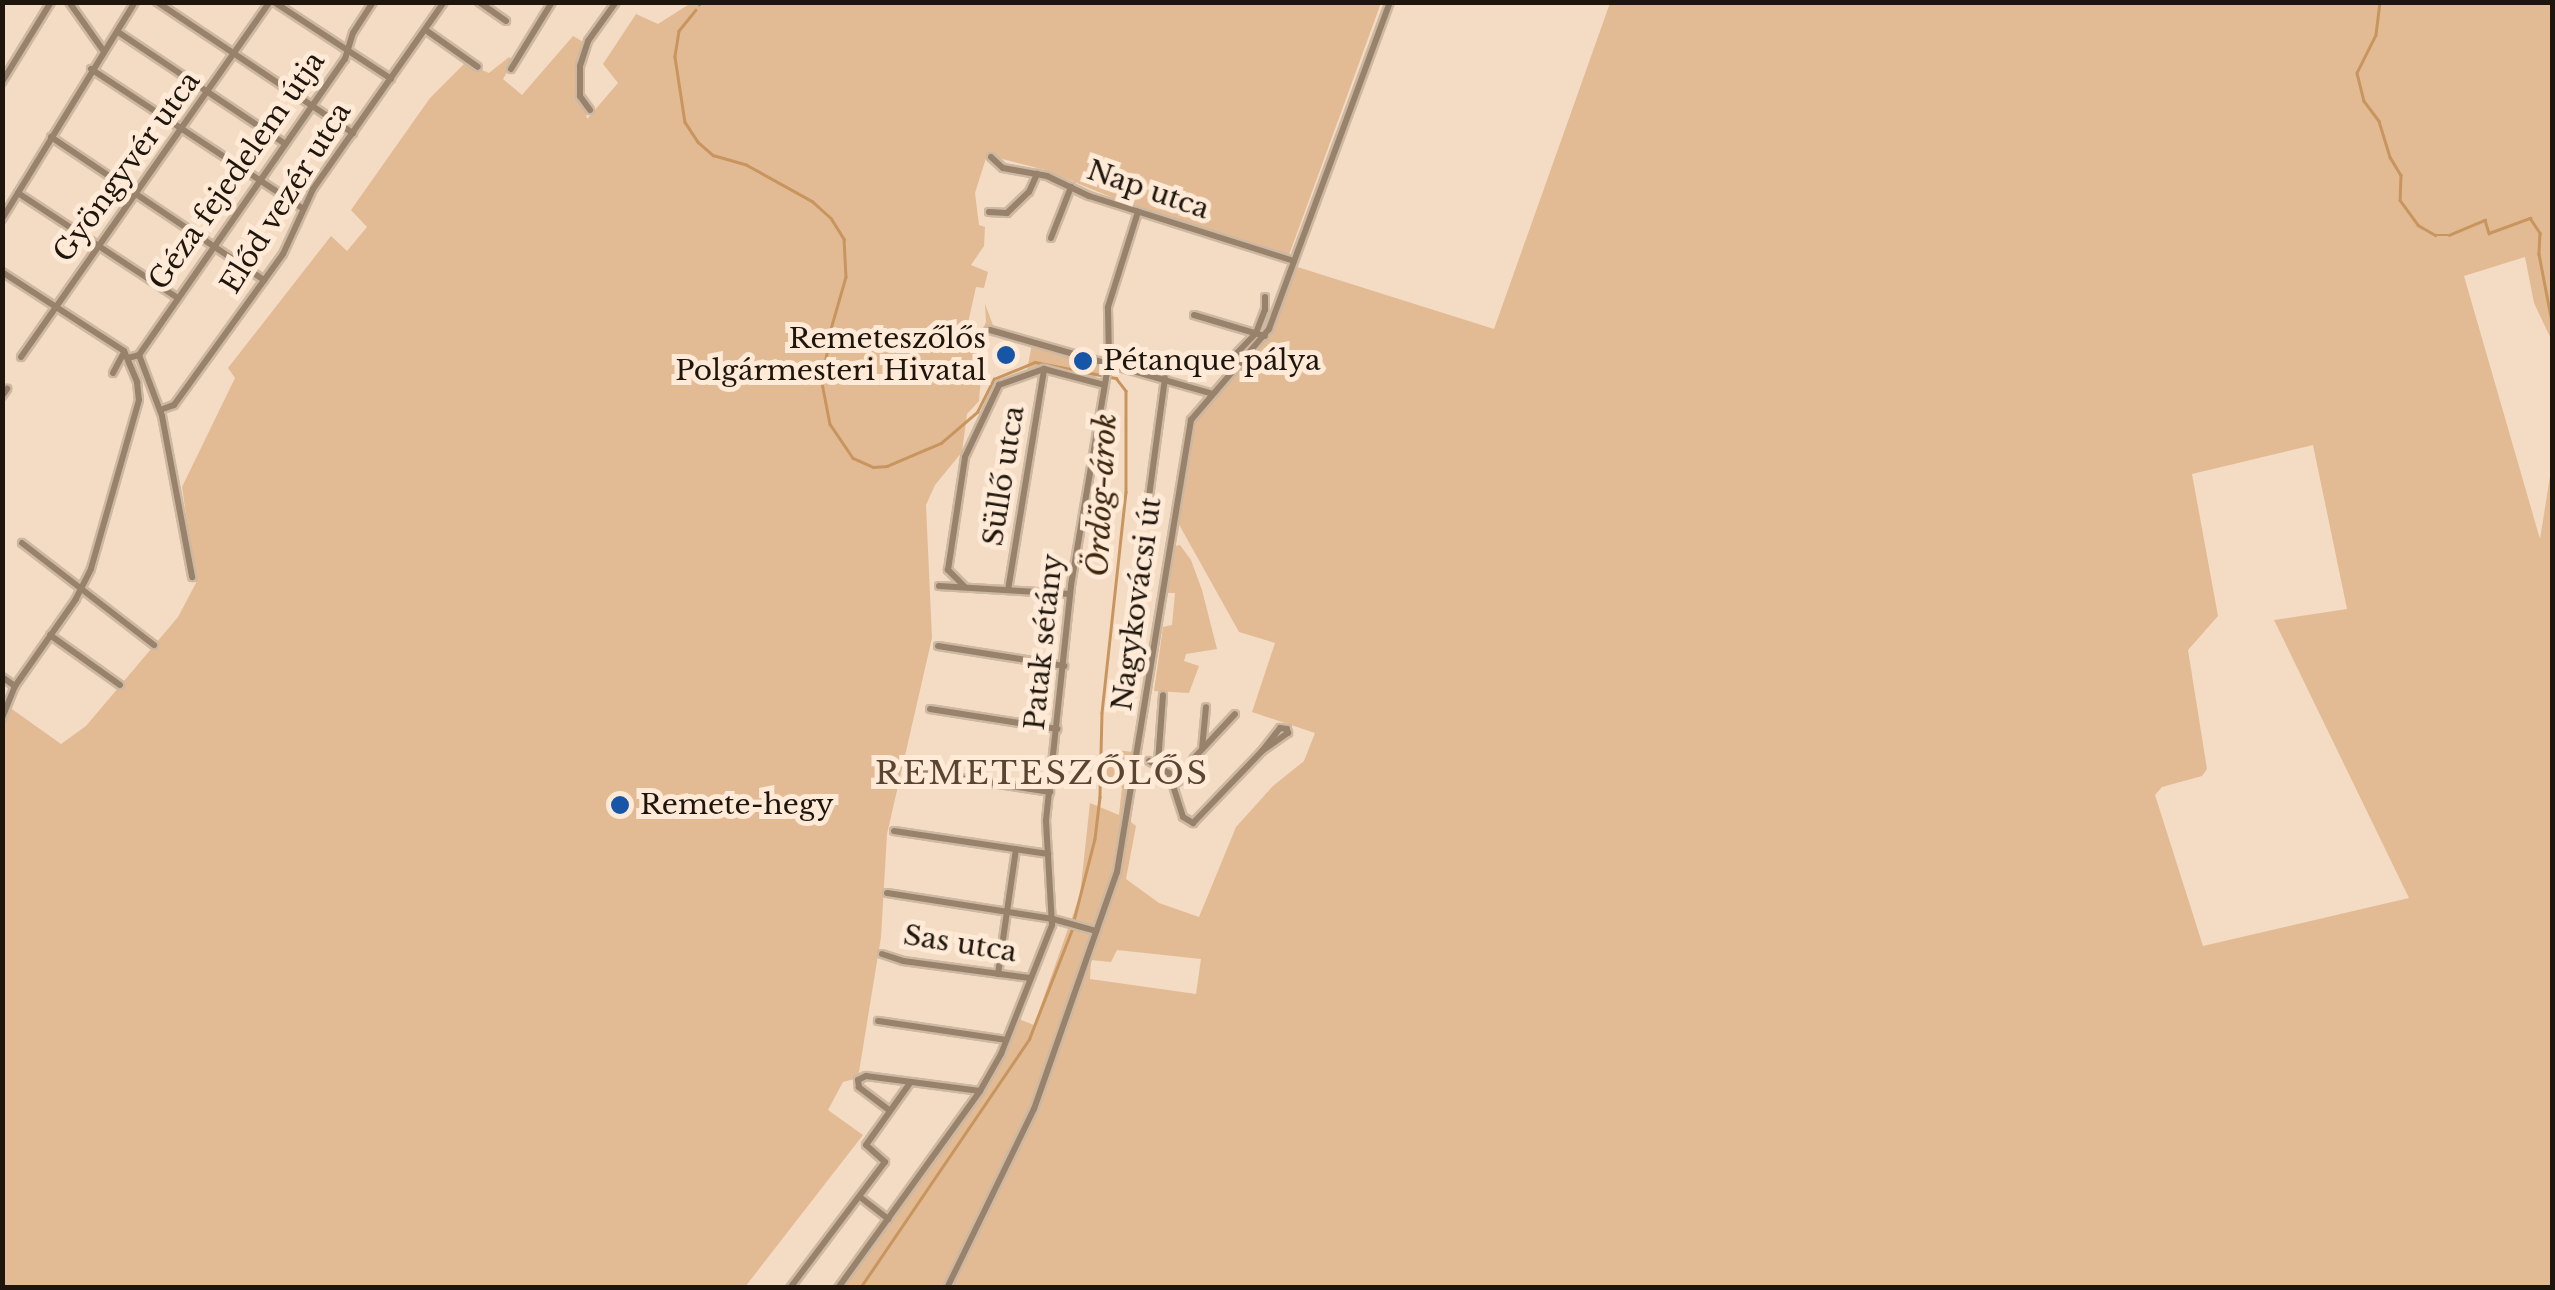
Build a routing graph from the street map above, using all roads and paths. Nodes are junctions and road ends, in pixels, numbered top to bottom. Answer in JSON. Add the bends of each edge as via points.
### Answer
{"nodes":[{"id":1,"x":51,"y":2,"type":"edge"},
{"id":2,"x":69,"y":2,"type":"edge"},
{"id":3,"x":135,"y":2,"type":"edge"},
{"id":4,"x":157,"y":2,"type":"edge"},
{"id":5,"x":272,"y":2,"type":"edge"},
{"id":6,"x":373,"y":2,"type":"edge"},
{"id":7,"x":444,"y":2,"type":"edge"},
{"id":8,"x":479,"y":2,"type":"edge"},
{"id":9,"x":552,"y":2,"type":"edge"},
{"id":10,"x":616,"y":2,"type":"edge"},
{"id":11,"x":1390,"y":2,"type":"edge"},
{"id":12,"x":506,"y":22,"type":"dead end"},
{"id":13,"x":118,"y":32,"type":"junction"},
{"id":14,"x":426,"y":32,"type":"junction"},
{"id":15,"x":104,"y":50,"type":"junction"},
{"id":16,"x":348,"y":51,"type":"junction"},
{"id":17,"x":235,"y":54,"type":"junction"},
{"id":18,"x":478,"y":67,"type":"dead end"},
{"id":19,"x":511,"y":68,"type":"dead end"},
{"id":20,"x":91,"y":69,"type":"junction"},
{"id":21,"x":391,"y":80,"type":"junction"},
{"id":22,"x":2,"y":82,"type":"edge"},
{"id":23,"x":208,"y":92,"type":"junction"},
{"id":24,"x":312,"y":106,"type":"junction"},
{"id":25,"x":590,"y":110,"type":"dead end"},
{"id":26,"x":181,"y":128,"type":"junction"},
{"id":27,"x":352,"y":133,"type":"junction"},
{"id":28,"x":50,"y":137,"type":"junction"},
{"id":29,"x":285,"y":144,"type":"junction"},
{"id":30,"x":991,"y":156,"type":"dead end"},
{"id":31,"x":1037,"y":174,"type":"junction"},
{"id":32,"x":260,"y":179,"type":"junction"},
{"id":33,"x":1070,"y":187,"type":"junction"},
{"id":34,"x":18,"y":192,"type":"junction"},
{"id":35,"x":134,"y":193,"type":"junction"},
{"id":36,"x":303,"y":209,"type":"junction"},
{"id":37,"x":989,"y":212,"type":"dead end"},
{"id":38,"x":1138,"y":212,"type":"junction"},
{"id":39,"x":2,"y":218,"type":"edge"},
{"id":40,"x":1051,"y":238,"type":"dead end"},
{"id":41,"x":96,"y":244,"type":"junction"},
{"id":42,"x":212,"y":247,"type":"junction"},
{"id":43,"x":1294,"y":261,"type":"junction"},
{"id":44,"x":2,"y":272,"type":"edge"},
{"id":45,"x":264,"y":280,"type":"junction"},
{"id":46,"x":176,"y":296,"type":"junction"},
{"id":47,"x":1265,"y":297,"type":"dead end"},
{"id":48,"x":56,"y":306,"type":"junction"},
{"id":49,"x":1194,"y":315,"type":"dead end"},
{"id":50,"x":990,"y":330,"type":"dead end"},
{"id":51,"x":1261,"y":334,"type":"junction"},
{"id":52,"x":139,"y":354,"type":"junction"},
{"id":53,"x":126,"y":355,"type":"junction"},
{"id":54,"x":20,"y":356,"type":"dead end"},
{"id":55,"x":1234,"y":356,"type":"dead end"},
{"id":56,"x":1108,"y":365,"type":"junction"},
{"id":57,"x":1044,"y":369,"type":"junction"},
{"id":58,"x":113,"y":373,"type":"dead end"},
{"id":59,"x":1166,"y":378,"type":"junction"},
{"id":60,"x":1104,"y":384,"type":"junction"},
{"id":61,"x":1210,"y":393,"type":"junction"},
{"id":62,"x":160,"y":410,"type":"junction"},
{"id":63,"x":1148,"y":504,"type":"dead end"},
{"id":64,"x":22,"y":543,"type":"dead end"},
{"id":65,"x":192,"y":578,"type":"dead end"},
{"id":66,"x":939,"y":586,"type":"dead end"},
{"id":67,"x":964,"y":586,"type":"junction"},
{"id":68,"x":82,"y":590,"type":"junction"},
{"id":69,"x":1008,"y":590,"type":"junction"},
{"id":70,"x":1070,"y":594,"type":"junction"},
{"id":71,"x":50,"y":635,"type":"junction"},
{"id":72,"x":154,"y":645,"type":"dead end"},
{"id":73,"x":938,"y":646,"type":"dead end"},
{"id":74,"x":1064,"y":666,"type":"junction"},
{"id":75,"x":2,"y":678,"type":"edge"},
{"id":76,"x":15,"y":686,"type":"junction"},
{"id":77,"x":120,"y":686,"type":"dead end"},
{"id":78,"x":1162,"y":695,"type":"dead end"},
{"id":79,"x":1206,"y":708,"type":"dead end"},
{"id":80,"x":930,"y":709,"type":"dead end"},
{"id":81,"x":1235,"y":714,"type":"dead end"},
{"id":82,"x":2,"y":718,"type":"edge"},
{"id":83,"x":1057,"y":729,"type":"junction"},
{"id":84,"x":1202,"y":750,"type":"junction"},
{"id":85,"x":1262,"y":751,"type":"dead end"},
{"id":86,"x":1148,"y":761,"type":"dead end"},
{"id":87,"x":1158,"y":763,"type":"junction"},
{"id":88,"x":908,"y":770,"type":"dead end"},
{"id":89,"x":1174,"y":784,"type":"junction"},
{"id":90,"x":1050,"y":792,"type":"junction"},
{"id":91,"x":894,"y":830,"type":"dead end"},
{"id":92,"x":1016,"y":849,"type":"junction"},
{"id":93,"x":1048,"y":854,"type":"junction"},
{"id":94,"x":887,"y":894,"type":"dead end"},
{"id":95,"x":1010,"y":912,"type":"junction"},
{"id":96,"x":1053,"y":918,"type":"junction"},
{"id":97,"x":1096,"y":931,"type":"junction"},
{"id":98,"x":882,"y":954,"type":"dead end"},
{"id":99,"x":998,"y":974,"type":"junction"},
{"id":100,"x":1030,"y":978,"type":"junction"},
{"id":101,"x":878,"y":1020,"type":"dead end"},
{"id":102,"x":1006,"y":1040,"type":"junction"},
{"id":103,"x":910,"y":1082,"type":"junction"},
{"id":104,"x":980,"y":1091,"type":"junction"},
{"id":105,"x":889,"y":1110,"type":"junction"},
{"id":106,"x":860,"y":1197,"type":"junction"},
{"id":107,"x":888,"y":1218,"type":"junction"},
{"id":108,"x":790,"y":1288,"type":"edge"},
{"id":109,"x":838,"y":1288,"type":"edge"},
{"id":110,"x":947,"y":1288,"type":"edge"}],
"edges":[{"from":1,"to":22,"type":"street"},
{"from":2,"to":15,"type":"street"},
{"from":3,"to":13,"type":"street"},
{"from":4,"to":17,"type":"street"},
{"from":5,"to":16,"type":"street"},
{"from":5,"to":17,"type":"street","name":"Gyöngyvér utca"},
{"from":6,"to":16,"type":"street","name":"Géza fejedelem útja"},
{"from":7,"to":14,"type":"street","name":"Előd vezér utca"},
{"from":8,"to":12,"type":"street"},
{"from":9,"to":19,"type":"street"},
{"from":10,"to":25,"type":"street","via":[[588,40],[580,66],[580,96]]},
{"from":11,"to":43,"type":"street","name":"Nagykovácsi út"},
{"from":13,"to":15,"type":"street"},
{"from":13,"to":23,"type":"street"},
{"from":14,"to":18,"type":"street"},
{"from":14,"to":21,"type":"street","name":"Előd vezér utca"},
{"from":15,"to":20,"type":"street"},
{"from":16,"to":21,"type":"street"},
{"from":16,"to":24,"type":"street","name":"Géza fejedelem útja"},
{"from":17,"to":23,"type":"street","name":"Gyöngyvér utca"},
{"from":17,"to":24,"type":"street"},
{"from":20,"to":26,"type":"street"},
{"from":20,"to":28,"type":"street"},
{"from":21,"to":27,"type":"street","name":"Előd vezér utca"},
{"from":23,"to":26,"type":"street","name":"Gyöngyvér utca"},
{"from":23,"to":29,"type":"street"},
{"from":24,"to":27,"type":"street"},
{"from":24,"to":29,"type":"street","name":"Géza fejedelem útja"},
{"from":26,"to":32,"type":"street"},
{"from":26,"to":35,"type":"street","name":"Gyöngyvér utca"},
{"from":27,"to":36,"type":"street","name":"Előd vezér utca"},
{"from":28,"to":34,"type":"street"},
{"from":28,"to":35,"type":"street"},
{"from":29,"to":32,"type":"street","name":"Géza fejedelem útja"},
{"from":30,"to":31,"type":"street","name":"Nap utca","via":[[1002,168]]},
{"from":31,"to":33,"type":"street","name":"Nap utca"},
{"from":31,"to":37,"type":"street","via":[[1030,192],[1007,213]]},
{"from":32,"to":36,"type":"street"},
{"from":32,"to":42,"type":"street","name":"Géza fejedelem útja"},
{"from":33,"to":38,"type":"street","name":"Nap utca"},
{"from":33,"to":40,"type":"street"},
{"from":34,"to":39,"type":"street"},
{"from":34,"to":41,"type":"street"},
{"from":35,"to":41,"type":"street","name":"Gyöngyvér utca"},
{"from":35,"to":42,"type":"street"},
{"from":36,"to":45,"type":"street","name":"Előd vezér utca"},
{"from":38,"to":43,"type":"street","name":"Nap utca"},
{"from":38,"to":56,"type":"street","name":"Patak sétány","via":[[1108,307]]},
{"from":41,"to":46,"type":"street"},
{"from":41,"to":48,"type":"street","name":"Gyöngyvér utca"},
{"from":42,"to":45,"type":"street"},
{"from":42,"to":46,"type":"street","name":"Géza fejedelem útja"},
{"from":43,"to":51,"type":"street","name":"Nagykovácsi út"},
{"from":44,"to":48,"type":"street"},
{"from":45,"to":62,"type":"street","name":"Előd vezér utca","via":[[174,405]]},
{"from":46,"to":52,"type":"street","name":"Géza fejedelem útja"},
{"from":47,"to":51,"type":"street"},
{"from":48,"to":53,"type":"street"},
{"from":48,"to":54,"type":"street","name":"Gyöngyvér utca"},
{"from":49,"to":51,"type":"street"},
{"from":50,"to":56,"type":"street"},
{"from":51,"to":55,"type":"street"},
{"from":51,"to":61,"type":"street","name":"Nagykovácsi út"},
{"from":52,"to":53,"type":"street"},
{"from":52,"to":62,"type":"street"},
{"from":53,"to":58,"type":"street"},
{"from":53,"to":68,"type":"street","via":[[138,406]]},
{"from":56,"to":59,"type":"street"},
{"from":56,"to":60,"type":"street","name":"Patak sétány"},
{"from":57,"to":60,"type":"street"},
{"from":57,"to":67,"type":"street","via":[[997,389],[965,456],[948,570]]},
{"from":57,"to":69,"type":"street","name":"Süllő utca"},
{"from":59,"to":61,"type":"street"},
{"from":59,"to":63,"type":"street"},
{"from":60,"to":70,"type":"street","name":"Patak sétány"},
{"from":61,"to":97,"type":"street","name":"Nagykovácsi út","via":[[1188,429],[1129,823]]},
{"from":62,"to":65,"type":"street"},
{"from":64,"to":68,"type":"street"},
{"from":66,"to":67,"type":"street"},
{"from":67,"to":69,"type":"street"},
{"from":68,"to":71,"type":"street"},
{"from":68,"to":72,"type":"street"},
{"from":69,"to":70,"type":"street"},
{"from":70,"to":74,"type":"street","name":"Patak sétány"},
{"from":71,"to":76,"type":"street"},
{"from":71,"to":77,"type":"street"},
{"from":73,"to":74,"type":"street"},
{"from":74,"to":83,"type":"street","name":"Patak sétány"},
{"from":75,"to":76,"type":"street"},
{"from":76,"to":82,"type":"street"},
{"from":78,"to":87,"type":"street"},
{"from":79,"to":84,"type":"street"},
{"from":80,"to":83,"type":"street"},
{"from":81,"to":84,"type":"street"},
{"from":83,"to":90,"type":"street","name":"Patak sétány"},
{"from":84,"to":89,"type":"street"},
{"from":85,"to":89,"type":"street","via":[[1193,823],[1183,817]]},
{"from":86,"to":87,"type":"street"},
{"from":87,"to":89,"type":"street"},
{"from":88,"to":90,"type":"street"},
{"from":90,"to":93,"type":"street","name":"Patak sétány"},
{"from":91,"to":92,"type":"street"},
{"from":92,"to":93,"type":"street"},
{"from":92,"to":95,"type":"street"},
{"from":93,"to":96,"type":"street","name":"Patak sétány"},
{"from":94,"to":95,"type":"street"},
{"from":95,"to":96,"type":"street"},
{"from":95,"to":99,"type":"street"},
{"from":96,"to":97,"type":"street"},
{"from":96,"to":100,"type":"street","name":"Patak sétány"},
{"from":97,"to":110,"type":"street","name":"Nagykovácsi út","via":[[1034,1109]]},
{"from":98,"to":99,"type":"street","name":"Sas utca"},
{"from":99,"to":100,"type":"street","name":"Sas utca"},
{"from":100,"to":102,"type":"street","name":"Patak sétány"},
{"from":101,"to":102,"type":"street"},
{"from":102,"to":104,"type":"street","name":"Patak sétány"},
{"from":103,"to":104,"type":"street"},
{"from":103,"to":105,"type":"street"},
{"from":103,"to":105,"type":"street","via":[[866,1076],[858,1085]]},
{"from":104,"to":107,"type":"street","name":"Patak sétány"},
{"from":105,"to":106,"type":"street","via":[[866,1145],[886,1162]]},
{"from":106,"to":107,"type":"street"},
{"from":106,"to":108,"type":"street"},
{"from":107,"to":109,"type":"street","name":"Patak sétány"}]}
